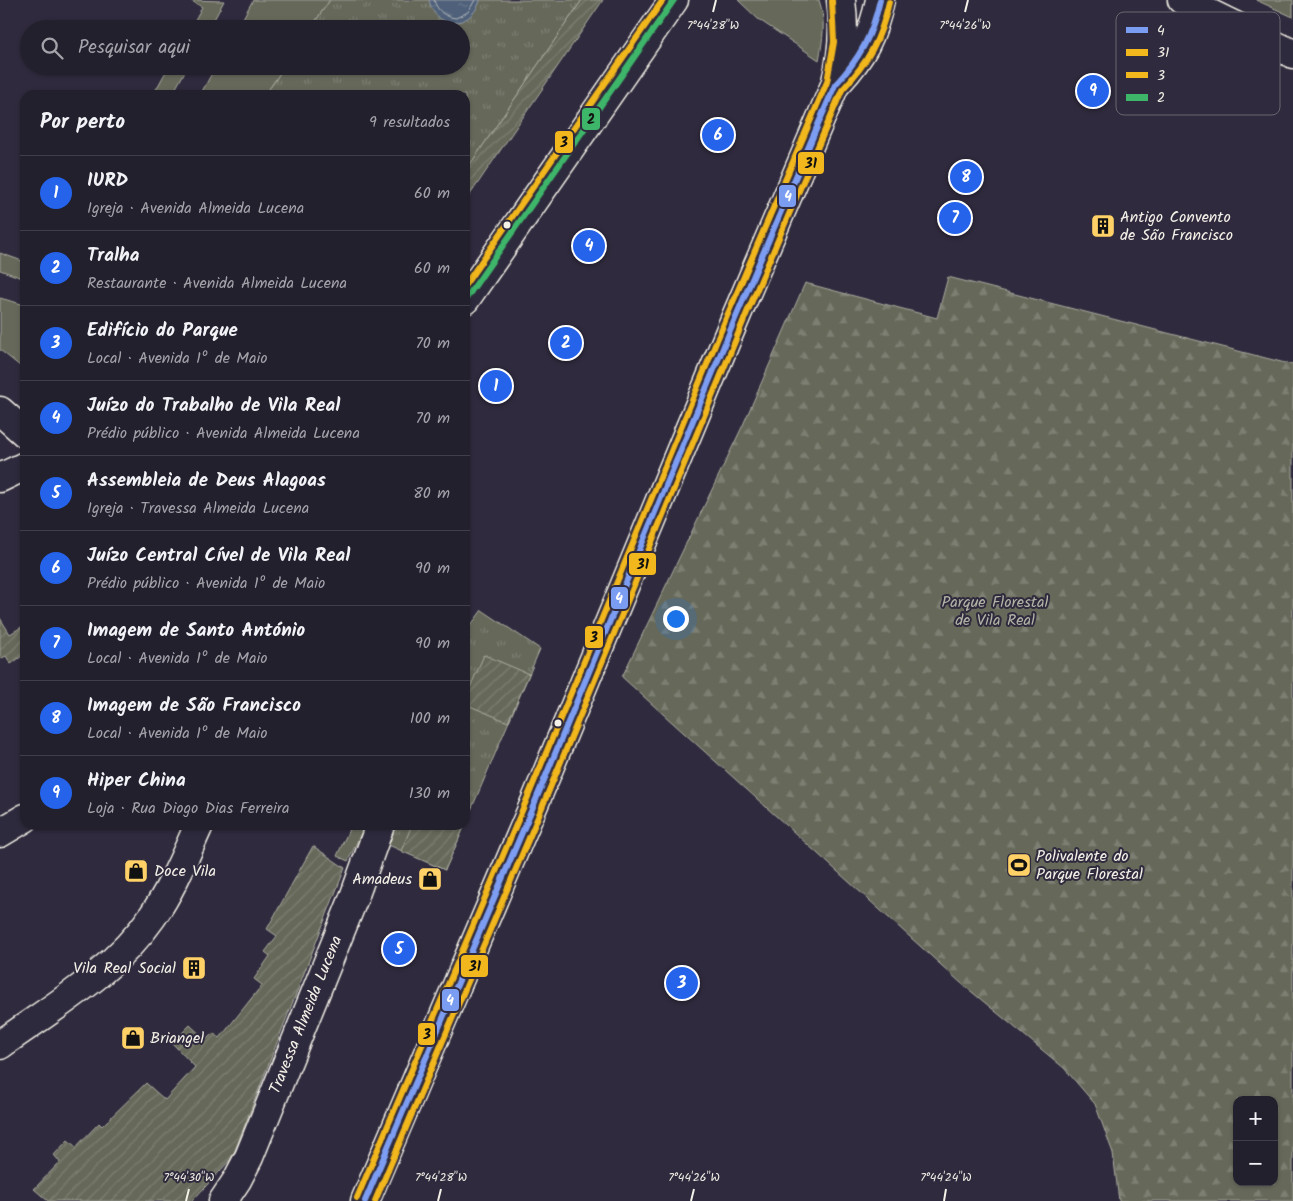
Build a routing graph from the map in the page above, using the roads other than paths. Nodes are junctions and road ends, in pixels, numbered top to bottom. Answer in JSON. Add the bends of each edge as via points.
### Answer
{"nodes":[{"id":1,"x":674,"y":0,"type":"edge"},
{"id":2,"x":880,"y":0,"type":"edge"},
{"id":3,"x":1182,"y":0,"type":"edge"},
{"id":4,"x":839,"y":5,"type":"edge"},
{"id":5,"x":1207,"y":12,"type":"edge"},
{"id":6,"x":1280,"y":48,"type":"edge"},
{"id":7,"x":1293,"y":54,"type":"edge"},
{"id":8,"x":835,"y":85,"type":"junction"},
{"id":9,"x":470,"y":293,"type":"edge"},
{"id":10,"x":0,"y":411,"type":"edge"},
{"id":11,"x":20,"y":429,"type":"edge"},
{"id":12,"x":20,"y":468,"type":"edge"},
{"id":13,"x":0,"y":478,"type":"edge"},
{"id":14,"x":20,"y":821,"type":"edge"},
{"id":15,"x":197,"y":830,"type":"edge"},
{"id":16,"x":378,"y":830,"type":"edge"},
{"id":17,"x":0,"y":833,"type":"edge"},
{"id":18,"x":0,"y":1045,"type":"edge"},
{"id":19,"x":223,"y":1201,"type":"edge"},
{"id":20,"x":365,"y":1201,"type":"edge"}],
"edges":[{"from":1,"to":9,"type":"main road"},
{"from":2,"to":8,"type":"main road","via":[[866,46]]},
{"from":3,"to":5,"type":"main road"},
{"from":4,"to":8,"type":"main road","via":[[843,51]]},
{"from":6,"to":7,"type":"main road"},
{"from":8,"to":20,"type":"main road"},
{"from":10,"to":11,"type":"main road"},
{"from":12,"to":13,"type":"main road"},
{"from":14,"to":17,"type":"main road"},
{"from":15,"to":18,"type":"main road","via":[[164,899],[130,946],[91,979]]},
{"from":16,"to":19,"type":"main road","name":"Travessa Almeida Lucena","via":[[248,1157]]}]}
